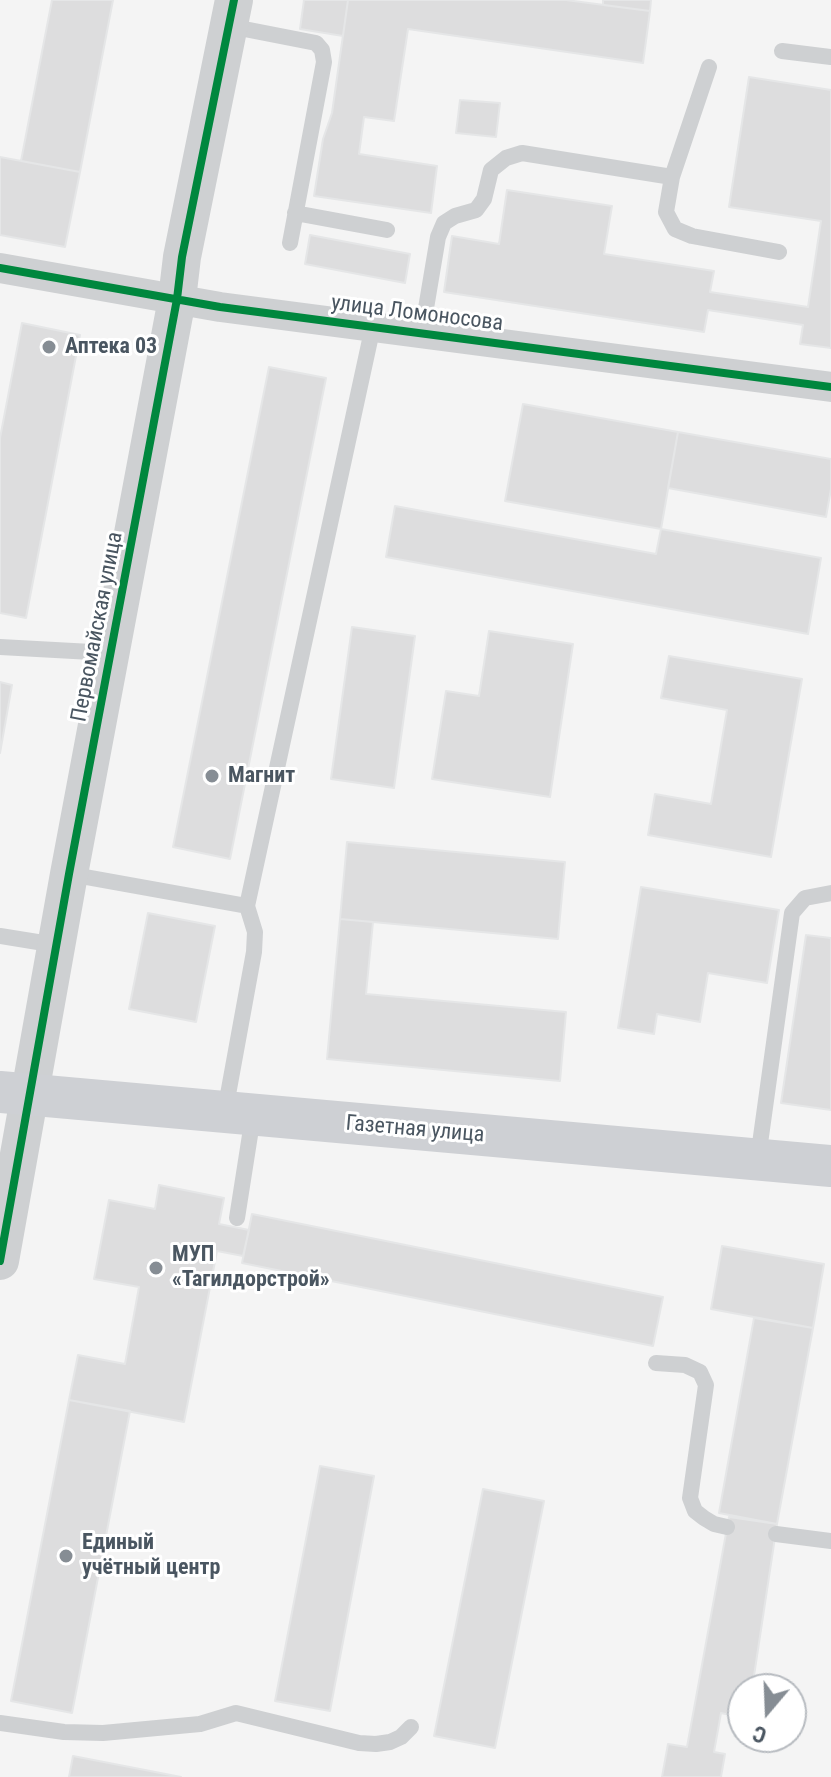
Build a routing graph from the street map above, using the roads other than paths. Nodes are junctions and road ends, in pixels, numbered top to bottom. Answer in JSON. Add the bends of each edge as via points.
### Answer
{"nodes":[{"id":1,"x":231,"y":13,"type":"edge"},
{"id":2,"x":782,"y":51,"type":"dead end"},
{"id":3,"x":831,"y":57,"type":"edge"},
{"id":4,"x":709,"y":67,"type":"dead end"},
{"id":5,"x":672,"y":177,"type":"junction"},
{"id":6,"x":295,"y":213,"type":"junction"},
{"id":7,"x":387,"y":230,"type":"dead end"},
{"id":8,"x":290,"y":243,"type":"dead end"},
{"id":9,"x":779,"y":252,"type":"dead end"},
{"id":10,"x":0,"y":268,"type":"edge"},
{"id":11,"x":177,"y":299,"type":"junction"},
{"id":12,"x":373,"y":326,"type":"junction"},
{"id":13,"x":422,"y":332,"type":"junction"},
{"id":14,"x":831,"y":387,"type":"edge"},
{"id":15,"x":0,"y":647,"type":"edge"},
{"id":16,"x":112,"y":653,"type":"junction"},
{"id":17,"x":69,"y":874,"type":"junction"},
{"id":18,"x":831,"y":893,"type":"edge"},
{"id":19,"x":247,"y":906,"type":"junction"},
{"id":20,"x":0,"y":936,"type":"edge"},
{"id":21,"x":56,"y":945,"type":"junction"},
{"id":22,"x":15,"y":1093,"type":"edge"},
{"id":23,"x":239,"y":1114,"type":"junction"},
{"id":24,"x":758,"y":1160,"type":"junction"},
{"id":25,"x":831,"y":1166,"type":"edge"},
{"id":26,"x":237,"y":1218,"type":"dead end"},
{"id":27,"x":0,"y":1261,"type":"edge"},
{"id":28,"x":656,"y":1363,"type":"dead end"},
{"id":29,"x":727,"y":1527,"type":"dead end"},
{"id":30,"x":776,"y":1534,"type":"dead end"},
{"id":31,"x":831,"y":1541,"type":"edge"},
{"id":32,"x":0,"y":1723,"type":"edge"},
{"id":33,"x":411,"y":1727,"type":"dead end"}],
"edges":[{"from":1,"to":6,"type":"lane","via":[[316,43],[322,50]]},
{"from":1,"to":11,"type":"street","name":"Первомайская улица"},
{"from":2,"to":3,"type":"lane"},
{"from":4,"to":5,"type":"lane"},
{"from":5,"to":9,"type":"lane","via":[[666,212],[675,229]]},
{"from":5,"to":13,"type":"lane","via":[[522,153],[498,163],[476,210],[444,223]]},
{"from":6,"to":7,"type":"lane"},
{"from":6,"to":8,"type":"lane"},
{"from":10,"to":11,"type":"street","name":"улица Ломоносова"},
{"from":11,"to":12,"type":"street","name":"улица Ломоносова"},
{"from":11,"to":16,"type":"street","name":"Первомайская улица"},
{"from":12,"to":13,"type":"street","name":"улица Ломоносова"},
{"from":12,"to":19,"type":"lane"},
{"from":13,"to":14,"type":"street","name":"улица Ломоносова"},
{"from":15,"to":16,"type":"lane"},
{"from":16,"to":17,"type":"street","name":"Первомайская улица"},
{"from":17,"to":19,"type":"lane"},
{"from":17,"to":21,"type":"street","name":"Первомайская улица"},
{"from":18,"to":24,"type":"lane","via":[[805,898],[792,913]]},
{"from":19,"to":23,"type":"lane","via":[[255,932]]},
{"from":20,"to":21,"type":"lane"},
{"from":21,"to":22,"type":"street","name":"Первомайская улица"},
{"from":22,"to":23,"type":"main road","name":"Газетная улица"},
{"from":22,"to":27,"type":"street","name":"Первомайская улица"},
{"from":23,"to":24,"type":"main road","name":"Газетная улица"},
{"from":23,"to":26,"type":"lane"},
{"from":24,"to":25,"type":"main road","name":"Газетная улица"},
{"from":28,"to":29,"type":"lane","via":[[685,1365],[700,1372],[706,1385],[690,1498],[695,1511]]},
{"from":30,"to":31,"type":"lane"},
{"from":32,"to":33,"type":"lane","via":[[103,1733],[200,1724],[236,1713],[376,1744],[401,1737]]}]}
